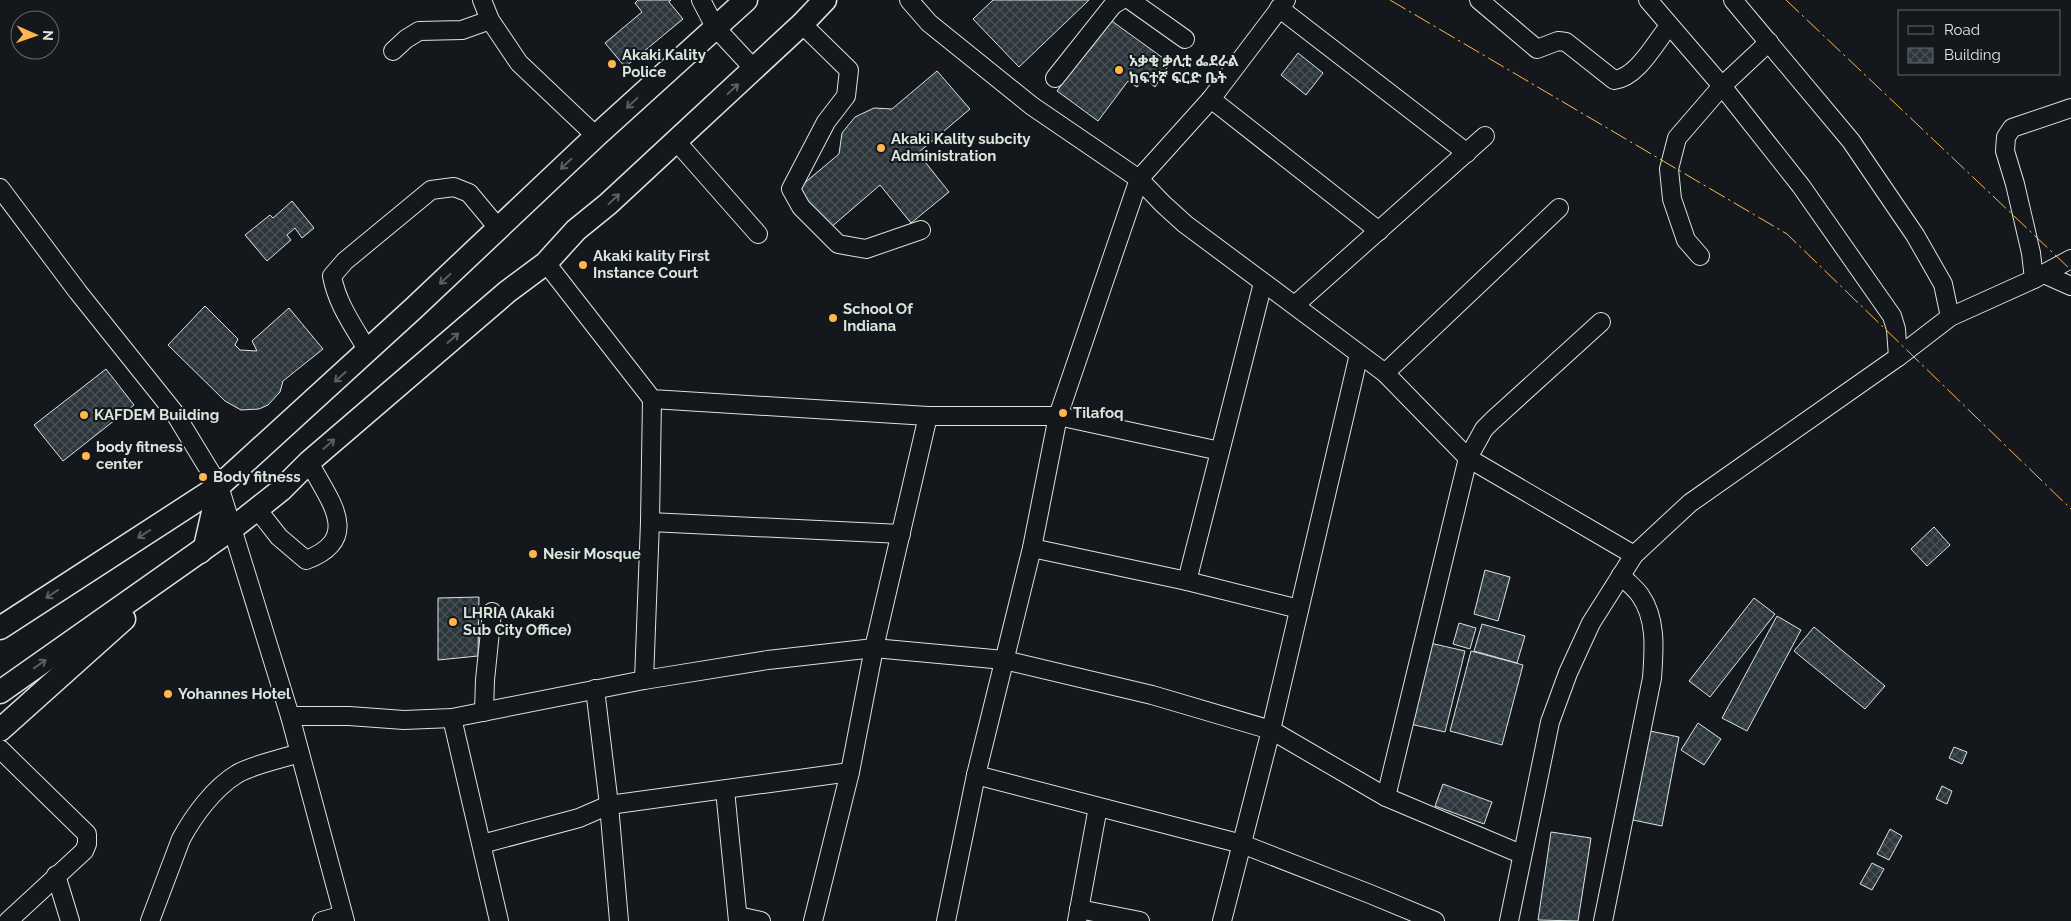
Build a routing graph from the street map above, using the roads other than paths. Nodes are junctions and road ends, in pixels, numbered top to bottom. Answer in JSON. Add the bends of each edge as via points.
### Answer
{"nodes":[{"id":1,"x":482,"y":0,"type":"edge"},
{"id":2,"x":701,"y":0,"type":"edge"},
{"id":3,"x":746,"y":0,"type":"edge"},
{"id":4,"x":825,"y":0,"type":"edge"},
{"id":5,"x":910,"y":0,"type":"edge"},
{"id":6,"x":1121,"y":0,"type":"edge"},
{"id":7,"x":1130,"y":0,"type":"edge"},
{"id":8,"x":1648,"y":0,"type":"edge"},
{"id":9,"x":1734,"y":0,"type":"edge"},
{"id":10,"x":1482,"y":1,"type":"edge"},
{"id":11,"x":1283,"y":4,"type":"edge"},
{"id":12,"x":1151,"y":6,"type":"edge"},
{"id":13,"x":490,"y":20,"type":"junction"},
{"id":14,"x":802,"y":24,"type":"junction"},
{"id":15,"x":1669,"y":26,"type":"junction"},
{"id":16,"x":715,"y":27,"type":"junction"},
{"id":17,"x":1186,"y":39,"type":"dead end"},
{"id":18,"x":1769,"y":42,"type":"junction"},
{"id":19,"x":393,"y":51,"type":"dead end"},
{"id":20,"x":754,"y":68,"type":"junction"},
{"id":21,"x":1055,"y":78,"type":"dead end"},
{"id":22,"x":1722,"y":86,"type":"junction"},
{"id":23,"x":1211,"y":99,"type":"junction"},
{"id":24,"x":2071,"y":108,"type":"edge"},
{"id":25,"x":596,"y":136,"type":"junction"},
{"id":26,"x":1485,"y":136,"type":"dead end"},
{"id":27,"x":676,"y":142,"type":"junction"},
{"id":28,"x":1466,"y":153,"type":"junction"},
{"id":29,"x":1139,"y":179,"type":"junction"},
{"id":30,"x":0,"y":188,"type":"edge"},
{"id":31,"x":1559,"y":208,"type":"dead end"},
{"id":32,"x":498,"y":229,"type":"junction"},
{"id":33,"x":921,"y":230,"type":"dead end"},
{"id":34,"x":1379,"y":231,"type":"junction"},
{"id":35,"x":758,"y":234,"type":"dead end"},
{"id":36,"x":1700,"y":256,"type":"dead end"},
{"id":37,"x":2071,"y":259,"type":"edge"},
{"id":38,"x":546,"y":263,"type":"junction"},
{"id":39,"x":2039,"y":276,"type":"junction"},
{"id":40,"x":1263,"y":283,"type":"junction"},
{"id":41,"x":2071,"y":286,"type":"edge"},
{"id":42,"x":1295,"y":305,"type":"junction"},
{"id":43,"x":1950,"y":317,"type":"junction"},
{"id":44,"x":1600,"y":322,"type":"dead end"},
{"id":45,"x":368,"y":351,"type":"junction"},
{"id":46,"x":1359,"y":354,"type":"junction"},
{"id":47,"x":1898,"y":357,"type":"junction"},
{"id":48,"x":1385,"y":373,"type":"junction"},
{"id":49,"x":652,"y":399,"type":"junction"},
{"id":50,"x":928,"y":416,"type":"junction"},
{"id":51,"x":1058,"y":416,"type":"junction"},
{"id":52,"x":1220,"y":451,"type":"junction"},
{"id":53,"x":1468,"y":458,"type":"junction"},
{"id":54,"x":309,"y":462,"type":"junction"},
{"id":55,"x":219,"y":486,"type":"junction"},
{"id":56,"x":258,"y":509,"type":"junction"},
{"id":57,"x":650,"y":522,"type":"junction"},
{"id":58,"x":233,"y":528,"type":"junction"},
{"id":59,"x":901,"y":534,"type":"junction"},
{"id":60,"x":205,"y":547,"type":"junction"},
{"id":61,"x":1032,"y":548,"type":"junction"},
{"id":62,"x":1634,"y":555,"type":"junction"},
{"id":63,"x":1621,"y":575,"type":"junction"},
{"id":64,"x":1186,"y":581,"type":"junction"},
{"id":65,"x":1299,"y":609,"type":"junction"},
{"id":66,"x":492,"y":612,"type":"dead end"},
{"id":67,"x":0,"y":628,"type":"edge"},
{"id":68,"x":874,"y":648,"type":"junction"},
{"id":69,"x":1004,"y":660,"type":"junction"},
{"id":70,"x":644,"y":680,"type":"junction"},
{"id":71,"x":595,"y":689,"type":"junction"},
{"id":72,"x":0,"y":692,"type":"edge"},
{"id":73,"x":484,"y":712,"type":"junction"},
{"id":74,"x":290,"y":716,"type":"junction"},
{"id":75,"x":452,"y":718,"type":"junction"},
{"id":76,"x":0,"y":730,"type":"edge"},
{"id":77,"x":1271,"y":730,"type":"junction"},
{"id":78,"x":0,"y":749,"type":"edge"},
{"id":79,"x":299,"y":754,"type":"junction"},
{"id":80,"x":850,"y":772,"type":"junction"},
{"id":81,"x":976,"y":775,"type":"junction"},
{"id":82,"x":725,"y":790,"type":"junction"},
{"id":83,"x":1386,"y":797,"type":"junction"},
{"id":84,"x":609,"y":805,"type":"junction"},
{"id":85,"x":1098,"y":808,"type":"junction"},
{"id":86,"x":482,"y":844,"type":"junction"},
{"id":87,"x":1242,"y":844,"type":"junction"},
{"id":88,"x":1522,"y":854,"type":"junction"},
{"id":89,"x":56,"y":875,"type":"junction"},
{"id":90,"x":1078,"y":915,"type":"edge"},
{"id":91,"x":344,"y":918,"type":"edge"},
{"id":92,"x":738,"y":919,"type":"edge"},
{"id":93,"x":8,"y":921,"type":"edge"},
{"id":94,"x":70,"y":921,"type":"edge"},
{"id":95,"x":150,"y":921,"type":"edge"},
{"id":96,"x":322,"y":921,"type":"edge"},
{"id":97,"x":499,"y":921,"type":"edge"},
{"id":98,"x":619,"y":921,"type":"edge"},
{"id":99,"x":761,"y":921,"type":"edge"},
{"id":100,"x":813,"y":921,"type":"edge"},
{"id":101,"x":946,"y":921,"type":"edge"},
{"id":102,"x":1140,"y":921,"type":"edge"},
{"id":103,"x":1222,"y":921,"type":"edge"},
{"id":104,"x":1435,"y":921,"type":"edge"},
{"id":105,"x":1509,"y":921,"type":"edge"},
{"id":106,"x":1603,"y":921,"type":"edge"}],
"edges":[{"from":1,"to":13,"type":"street"},
{"from":2,"to":16,"type":"street"},
{"from":3,"to":16,"type":"main road"},
{"from":4,"to":14,"type":"main road"},
{"from":5,"to":29,"type":"street","via":[[929,22],[1032,106]]},
{"from":6,"to":21,"type":"street","via":[[1113,5]]},
{"from":7,"to":12,"type":"street"},
{"from":8,"to":15,"type":"street"},
{"from":9,"to":18,"type":"street"},
{"from":10,"to":15,"type":"street","via":[[1537,49],[1558,41],[1566,42],[1614,80],[1633,73]]},
{"from":11,"to":23,"type":"street"},
{"from":11,"to":28,"type":"street"},
{"from":12,"to":17,"type":"street"},
{"from":13,"to":19,"type":"street","via":[[462,30],[419,30]]},
{"from":13,"to":25,"type":"street","via":[[519,63]]},
{"from":14,"to":20,"type":"main road"},
{"from":14,"to":33,"type":"street","via":[[849,70],[846,96],[826,122],[791,189],[801,207],[838,244],[866,249]]},
{"from":15,"to":22,"type":"street"},
{"from":16,"to":20,"type":"street"},
{"from":16,"to":25,"type":"main road","one_way":true},
{"from":18,"to":22,"type":"street"},
{"from":18,"to":43,"type":"street","via":[[1851,141],[1915,235],[1943,284]]},
{"from":27,"to":20,"type":"main road","one_way":true},
{"from":22,"to":36,"type":"street","via":[[1676,138],[1669,169],[1672,199],[1686,240]]},
{"from":22,"to":47,"type":"street","via":[[1801,186],[1892,316]]},
{"from":23,"to":29,"type":"street"},
{"from":23,"to":34,"type":"street"},
{"from":24,"to":39,"type":"street","via":[[2012,128],[2006,137],[2005,151]]},
{"from":25,"to":32,"type":"main road","one_way":true},
{"from":26,"to":28,"type":"street"},
{"from":27,"to":35,"type":"street"},
{"from":38,"to":27,"type":"main road","one_way":true,"via":[[576,230]]},
{"from":28,"to":34,"type":"street"},
{"from":29,"to":40,"type":"street","via":[[1185,224]]},
{"from":29,"to":51,"type":"street"},
{"from":30,"to":55,"type":"street","via":[[174,412]]},
{"from":31,"to":48,"type":"street"},
{"from":32,"to":45,"type":"main road","one_way":true},
{"from":32,"to":45,"type":"street","via":[[469,193],[454,187],[431,190],[345,261],[332,276],[334,288]]},
{"from":34,"to":42,"type":"street"},
{"from":37,"to":39,"type":"street"},
{"from":38,"to":49,"type":"street"},
{"from":54,"to":38,"type":"main road","one_way":true,"via":[[507,292]]},
{"from":39,"to":41,"type":"street"},
{"from":39,"to":43,"type":"street"},
{"from":40,"to":42,"type":"street"},
{"from":40,"to":52,"type":"street"},
{"from":42,"to":46,"type":"street"},
{"from":43,"to":47,"type":"street"},
{"from":44,"to":53,"type":"street","via":[[1484,429]]},
{"from":45,"to":55,"type":"main road","one_way":true},
{"from":46,"to":48,"type":"street"},
{"from":46,"to":65,"type":"street"},
{"from":47,"to":62,"type":"street","via":[[1690,503]]},
{"from":48,"to":53,"type":"street"},
{"from":49,"to":50,"type":"street"},
{"from":49,"to":57,"type":"street"},
{"from":50,"to":51,"type":"street"},
{"from":50,"to":59,"type":"street"},
{"from":51,"to":52,"type":"street"},
{"from":51,"to":61,"type":"street"},
{"from":52,"to":64,"type":"street"},
{"from":53,"to":62,"type":"street"},
{"from":53,"to":83,"type":"street"},
{"from":54,"to":56,"type":"main road"},
{"from":54,"to":56,"type":"street","via":[[336,514],[339,528],[332,542],[318,555],[306,560],[278,537]]},
{"from":55,"to":58,"type":"street"},
{"from":55,"to":60,"type":"main road"},
{"from":55,"to":67,"type":"main road","one_way":true},
{"from":56,"to":58,"type":"main road"},
{"from":57,"to":59,"type":"street"},
{"from":57,"to":70,"type":"street"},
{"from":58,"to":60,"type":"main road"},
{"from":58,"to":74,"type":"street"},
{"from":59,"to":68,"type":"street"},
{"from":72,"to":60,"type":"main road","one_way":true},
{"from":60,"to":76,"type":"main road"},
{"from":61,"to":64,"type":"street"},
{"from":61,"to":69,"type":"street"},
{"from":62,"to":63,"type":"street"},
{"from":63,"to":88,"type":"street","via":[[1591,623],[1553,714]]},
{"from":63,"to":106,"type":"street","via":[[1640,594],[1649,611],[1654,652],[1652,678]]},
{"from":64,"to":65,"type":"street"},
{"from":65,"to":77,"type":"street"},
{"from":66,"to":73,"type":"street"},
{"from":68,"to":69,"type":"street"},
{"from":68,"to":70,"type":"street","via":[[768,660]]},
{"from":68,"to":80,"type":"street"},
{"from":69,"to":77,"type":"street","via":[[1152,695]]},
{"from":69,"to":81,"type":"street"},
{"from":70,"to":71,"type":"street"},
{"from":71,"to":73,"type":"street"},
{"from":71,"to":84,"type":"street"},
{"from":73,"to":75,"type":"street"},
{"from":74,"to":75,"type":"street","via":[[404,720]]},
{"from":74,"to":79,"type":"street"},
{"from":75,"to":86,"type":"street"},
{"from":77,"to":83,"type":"street"},
{"from":77,"to":87,"type":"street"},
{"from":78,"to":89,"type":"street","via":[[87,834],[84,850]]},
{"from":79,"to":91,"type":"street"},
{"from":79,"to":95,"type":"street","via":[[238,773],[206,802],[181,839]]},
{"from":80,"to":82,"type":"street"},
{"from":80,"to":100,"type":"street"},
{"from":81,"to":85,"type":"street"},
{"from":81,"to":101,"type":"street"},
{"from":82,"to":84,"type":"street"},
{"from":82,"to":92,"type":"street"},
{"from":83,"to":88,"type":"street"},
{"from":84,"to":86,"type":"street","via":[[579,818]]},
{"from":84,"to":98,"type":"street"},
{"from":85,"to":87,"type":"street"},
{"from":85,"to":90,"type":"street"},
{"from":86,"to":97,"type":"street"},
{"from":87,"to":103,"type":"street"},
{"from":87,"to":104,"type":"street"},
{"from":88,"to":105,"type":"street"},
{"from":89,"to":93,"type":"street"},
{"from":89,"to":94,"type":"street"},
{"from":90,"to":102,"type":"street"},
{"from":91,"to":96,"type":"street"},
{"from":92,"to":99,"type":"street"}]}
